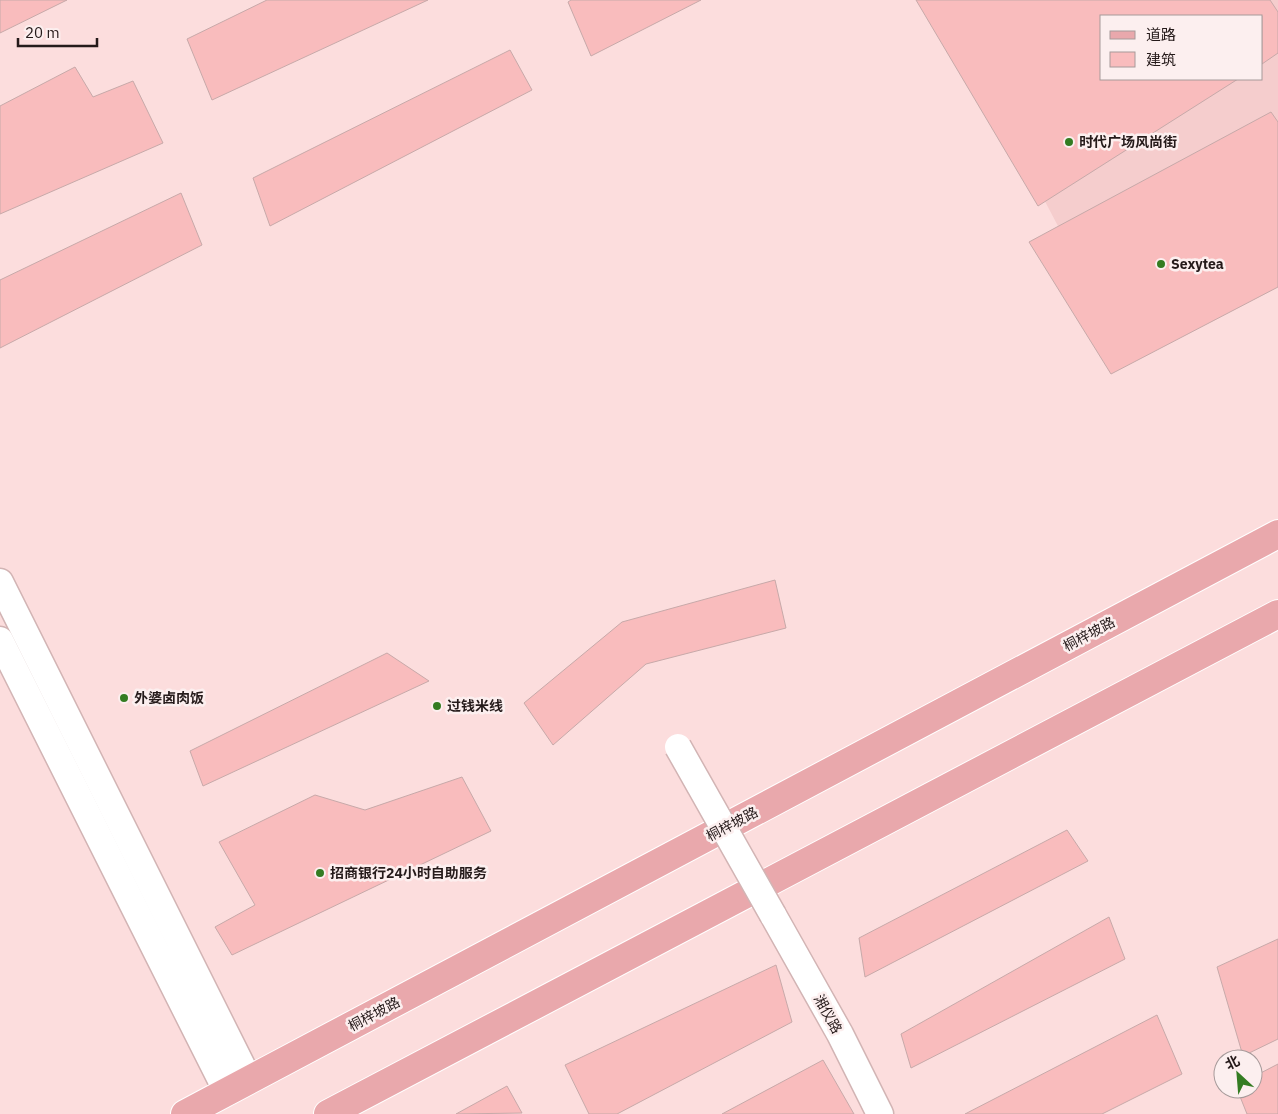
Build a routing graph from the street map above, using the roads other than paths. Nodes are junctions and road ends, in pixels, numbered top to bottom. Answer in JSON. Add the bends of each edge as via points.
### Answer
{"nodes":[{"id":1,"x":1278,"y":534,"type":"edge"},
{"id":2,"x":0,"y":582,"type":"edge"},
{"id":3,"x":1278,"y":614,"type":"edge"},
{"id":4,"x":0,"y":640,"type":"edge"},
{"id":5,"x":678,"y":747,"type":"dead end"},
{"id":6,"x":238,"y":1086,"type":"junction"},
{"id":7,"x":185,"y":1114,"type":"edge"},
{"id":8,"x":328,"y":1114,"type":"edge"},
{"id":9,"x":880,"y":1114,"type":"edge"}],
"edges":[{"from":1,"to":6,"type":"main road","name":"桐梓坡路"},
{"from":2,"to":6,"type":"street"},
{"from":3,"to":8,"type":"main road"},
{"from":4,"to":6,"type":"street"},
{"from":5,"to":9,"type":"street","name":"湘仪路","bridge":true,"via":[[840,1034]]},
{"from":6,"to":7,"type":"main road","name":"桐梓坡路"}]}
